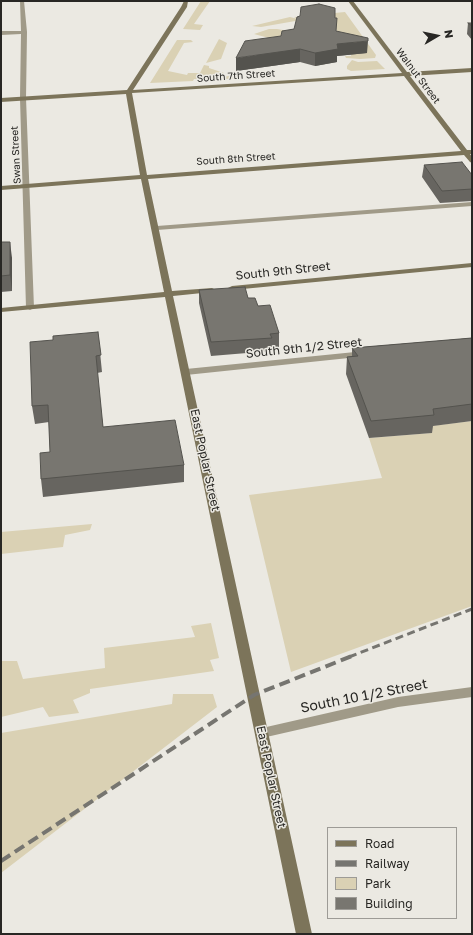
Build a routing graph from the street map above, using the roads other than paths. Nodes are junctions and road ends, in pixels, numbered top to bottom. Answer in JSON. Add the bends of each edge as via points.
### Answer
{"nodes":[{"id":1,"x":22,"y":1,"type":"edge"},
{"id":2,"x":186,"y":1,"type":"edge"},
{"id":3,"x":350,"y":1,"type":"edge"},
{"id":4,"x":24,"y":32,"type":"junction"},
{"id":5,"x":1,"y":33,"type":"edge"},
{"id":6,"x":472,"y":70,"type":"edge"},
{"id":7,"x":405,"y":74,"type":"junction"},
{"id":8,"x":129,"y":92,"type":"junction"},
{"id":9,"x":23,"y":98,"type":"junction"},
{"id":10,"x":1,"y":100,"type":"edge"},
{"id":11,"x":468,"y":152,"type":"edge"},
{"id":12,"x":472,"y":161,"type":"edge"},
{"id":13,"x":144,"y":176,"type":"junction"},
{"id":14,"x":27,"y":186,"type":"junction"},
{"id":15,"x":1,"y":188,"type":"edge"},
{"id":16,"x":472,"y":204,"type":"edge"},
{"id":17,"x":156,"y":228,"type":"junction"},
{"id":18,"x":472,"y":265,"type":"edge"},
{"id":19,"x":170,"y":294,"type":"junction"},
{"id":20,"x":30,"y":308,"type":"junction"},
{"id":21,"x":1,"y":310,"type":"edge"},
{"id":22,"x":371,"y":354,"type":"edge"},
{"id":23,"x":186,"y":372,"type":"junction"},
{"id":24,"x":472,"y":692,"type":"edge"},
{"id":25,"x":262,"y":733,"type":"junction"},
{"id":26,"x":304,"y":934,"type":"edge"}],
"edges":[{"from":1,"to":4,"type":"street","name":"Swan Street"},
{"from":2,"to":8,"type":"main road"},
{"from":3,"to":7,"type":"main road","name":"Walnut Street"},
{"from":4,"to":5,"type":"street"},
{"from":4,"to":9,"type":"street","name":"Swan Street"},
{"from":6,"to":7,"type":"main road","name":"South 7th Street"},
{"from":7,"to":8,"type":"main road","name":"South 7th Street"},
{"from":7,"to":11,"type":"main road","name":"Walnut Street"},
{"from":8,"to":9,"type":"main road","name":"South 7th Street"},
{"from":8,"to":13,"type":"main road","name":"East Poplar Street"},
{"from":9,"to":10,"type":"main road","name":"South 7th Street"},
{"from":9,"to":14,"type":"street","name":"Swan Street"},
{"from":11,"to":12,"type":"main road","name":"Walnut Street"},
{"from":11,"to":13,"type":"main road","name":"South 8th Street"},
{"from":13,"to":14,"type":"main road","name":"South 8th Street"},
{"from":13,"to":17,"type":"main road","name":"East Poplar Street"},
{"from":14,"to":15,"type":"main road","name":"South 8th Street"},
{"from":14,"to":20,"type":"street","name":"Swan Street"},
{"from":16,"to":17,"type":"street"},
{"from":17,"to":19,"type":"main road","name":"East Poplar Street"},
{"from":18,"to":19,"type":"main road","name":"South 9th Street"},
{"from":19,"to":20,"type":"main road","name":"South 9th Street"},
{"from":19,"to":23,"type":"main road","name":"East Poplar Street"},
{"from":20,"to":21,"type":"main road","name":"South 9th Street"},
{"from":22,"to":23,"type":"street","name":"South 9th 1/2 Street"},
{"from":23,"to":25,"type":"main road","name":"East Poplar Street"},
{"from":24,"to":25,"type":"street","name":"South 10 1/2 Street","via":[[398,702]]},
{"from":25,"to":26,"type":"main road","name":"East Poplar Street"}]}
